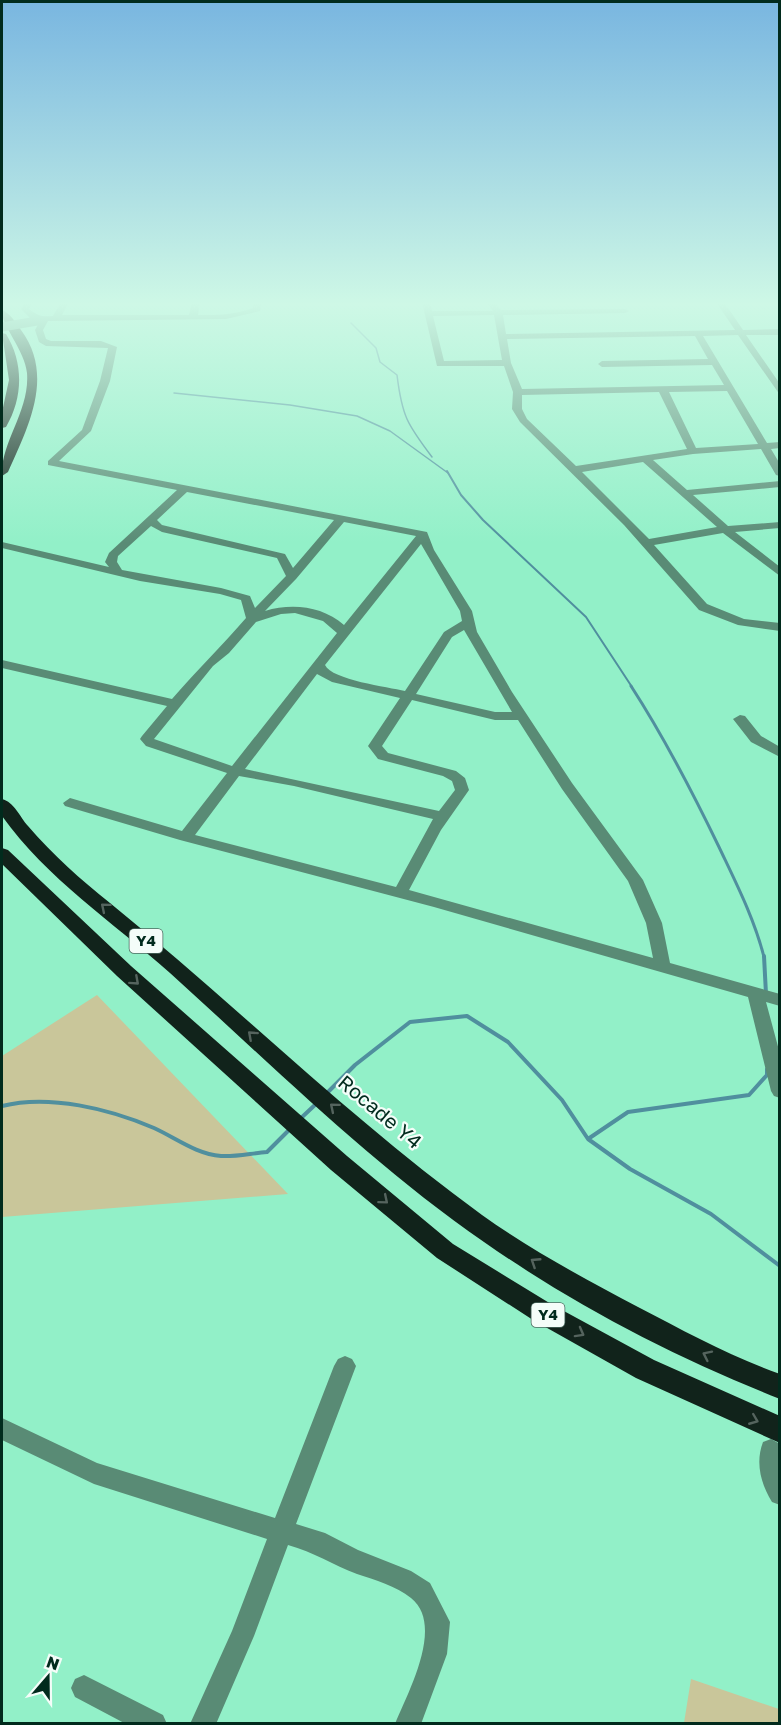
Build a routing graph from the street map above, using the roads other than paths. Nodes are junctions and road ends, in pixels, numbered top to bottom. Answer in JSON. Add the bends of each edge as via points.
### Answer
{"nodes":[{"id":1,"x":14,"y":382,"type":"edge"},
{"id":2,"x":33,"y":382,"type":"edge"},
{"id":3,"x":104,"y":382,"type":"edge"},
{"id":4,"x":514,"y":382,"type":"edge"},
{"id":5,"x":727,"y":382,"type":"edge"},
{"id":6,"x":730,"y":388,"type":"junction"},
{"id":7,"x":663,"y":390,"type":"junction"},
{"id":8,"x":518,"y":392,"type":"junction"},
{"id":9,"x":2,"y":425,"type":"edge"},
{"id":10,"x":780,"y":445,"type":"edge"},
{"id":11,"x":764,"y":446,"type":"junction"},
{"id":12,"x":693,"y":451,"type":"junction"},
{"id":13,"x":647,"y":460,"type":"junction"},
{"id":14,"x":573,"y":470,"type":"junction"},
{"id":15,"x":2,"y":472,"type":"edge"},
{"id":16,"x":780,"y":473,"type":"edge"},
{"id":17,"x":780,"y":484,"type":"edge"},
{"id":18,"x":183,"y":490,"type":"junction"},
{"id":19,"x":684,"y":493,"type":"junction"},
{"id":20,"x":151,"y":519,"type":"junction"},
{"id":21,"x":341,"y":519,"type":"junction"},
{"id":22,"x":780,"y":525,"type":"edge"},
{"id":23,"x":725,"y":529,"type":"junction"},
{"id":24,"x":423,"y":534,"type":"junction"},
{"id":25,"x":647,"y":543,"type":"junction"},
{"id":26,"x":2,"y":545,"type":"edge"},
{"id":27,"x":117,"y":571,"type":"junction"},
{"id":28,"x":780,"y":573,"type":"edge"},
{"id":29,"x":292,"y":578,"type":"junction"},
{"id":30,"x":252,"y":619,"type":"junction"},
{"id":31,"x":469,"y":622,"type":"junction"},
{"id":32,"x":780,"y":627,"type":"edge"},
{"id":33,"x":343,"y":633,"type":"junction"},
{"id":34,"x":2,"y":664,"type":"edge"},
{"id":35,"x":318,"y":664,"type":"junction"},
{"id":36,"x":409,"y":696,"type":"junction"},
{"id":37,"x":175,"y":704,"type":"junction"},
{"id":38,"x":522,"y":716,"type":"junction"},
{"id":39,"x":740,"y":719,"type":"dead end"},
{"id":40,"x":780,"y":753,"type":"edge"},
{"id":41,"x":234,"y":771,"type":"junction"},
{"id":42,"x":70,"y":803,"type":"dead end"},
{"id":43,"x":2,"y":804,"type":"edge"},
{"id":44,"x":443,"y":816,"type":"junction"},
{"id":45,"x":185,"y":837,"type":"junction"},
{"id":46,"x":2,"y":854,"type":"edge"},
{"id":47,"x":400,"y":893,"type":"junction"},
{"id":48,"x":663,"y":968,"type":"junction"},
{"id":49,"x":756,"y":994,"type":"junction"},
{"id":50,"x":780,"y":1000,"type":"edge"},
{"id":51,"x":780,"y":1091,"type":"edge"},
{"id":52,"x":345,"y":1366,"type":"dead end"},
{"id":53,"x":780,"y":1387,"type":"edge"},
{"id":54,"x":2,"y":1429,"type":"edge"},
{"id":55,"x":775,"y":1440,"type":"edge"},
{"id":56,"x":780,"y":1494,"type":"edge"},
{"id":57,"x":281,"y":1530,"type":"junction"},
{"id":58,"x":84,"y":1688,"type":"dead end"},
{"id":59,"x":154,"y":1724,"type":"edge"},
{"id":60,"x":203,"y":1724,"type":"edge"},
{"id":61,"x":408,"y":1724,"type":"edge"}],
"edges":[{"from":1,"to":9,"type":"highway"},
{"from":2,"to":15,"type":"highway","via":[[29,409]]},
{"from":3,"to":18,"type":"street","via":[[86,431],[52,463]]},
{"from":4,"to":8,"type":"street"},
{"from":5,"to":6,"type":"street"},
{"from":6,"to":7,"type":"street"},
{"from":6,"to":11,"type":"street"},
{"from":7,"to":8,"type":"street"},
{"from":7,"to":12,"type":"street"},
{"from":8,"to":14,"type":"street","via":[[517,409],[523,420]]},
{"from":10,"to":11,"type":"street"},
{"from":11,"to":12,"type":"street"},
{"from":11,"to":16,"type":"street"},
{"from":12,"to":13,"type":"street"},
{"from":13,"to":14,"type":"street"},
{"from":13,"to":19,"type":"street"},
{"from":14,"to":25,"type":"street"},
{"from":17,"to":19,"type":"street"},
{"from":18,"to":20,"type":"street"},
{"from":18,"to":21,"type":"street"},
{"from":19,"to":23,"type":"street"},
{"from":20,"to":27,"type":"street","via":[[113,555],[111,562]]},
{"from":20,"to":29,"type":"street","via":[[166,530],[281,555]]},
{"from":21,"to":24,"type":"street"},
{"from":21,"to":29,"type":"street"},
{"from":22,"to":23,"type":"street"},
{"from":23,"to":25,"type":"street"},
{"from":23,"to":28,"type":"street"},
{"from":24,"to":31,"type":"street"},
{"from":24,"to":33,"type":"street"},
{"from":25,"to":32,"type":"street","via":[[705,609],[742,622]]},
{"from":26,"to":27,"type":"street"},
{"from":27,"to":30,"type":"street","via":[[246,598]]},
{"from":29,"to":30,"type":"street"},
{"from":30,"to":33,"type":"street","via":[[290,609],[329,619]]},
{"from":30,"to":37,"type":"street"},
{"from":31,"to":36,"type":"street","via":[[448,635]]},
{"from":31,"to":38,"type":"street","via":[[471,632]]},
{"from":33,"to":35,"type":"street"},
{"from":34,"to":37,"type":"street"},
{"from":35,"to":36,"type":"street","via":[[329,676]]},
{"from":35,"to":41,"type":"street"},
{"from":36,"to":38,"type":"street","via":[[495,716]]},
{"from":36,"to":44,"type":"street","via":[[375,746],[383,756],[458,777],[462,790]]},
{"from":37,"to":41,"type":"street","via":[[147,739]]},
{"from":38,"to":48,"type":"street","via":[[635,880],[654,923]]},
{"from":39,"to":40,"type":"street","via":[[756,740]]},
{"from":41,"to":44,"type":"street"},
{"from":41,"to":45,"type":"street"},
{"from":42,"to":45,"type":"street"},
{"from":53,"to":43,"type":"highway","name":"Rocade Y4","number":"Y4","one_way":true,"via":[[660,1332],[564,1281],[473,1221],[295,1074],[36,849]]},
{"from":44,"to":47,"type":"street"},
{"from":45,"to":47,"type":"street"},
{"from":46,"to":55,"type":"highway","number":"Y4","one_way":true,"via":[[124,971],[339,1163],[445,1251],[542,1312]]},
{"from":47,"to":48,"type":"street"},
{"from":48,"to":49,"type":"street"},
{"from":49,"to":50,"type":"street"},
{"from":49,"to":51,"type":"street"},
{"from":52,"to":57,"type":"street"},
{"from":54,"to":57,"type":"street","via":[[94,1473]]},
{"from":55,"to":56,"type":"street","via":[[769,1468]]},
{"from":57,"to":60,"type":"street","via":[[242,1636]]},
{"from":57,"to":61,"type":"street","via":[[317,1541],[352,1560],[403,1579],[426,1597],[438,1622],[435,1654]]},
{"from":58,"to":59,"type":"street"}]}
